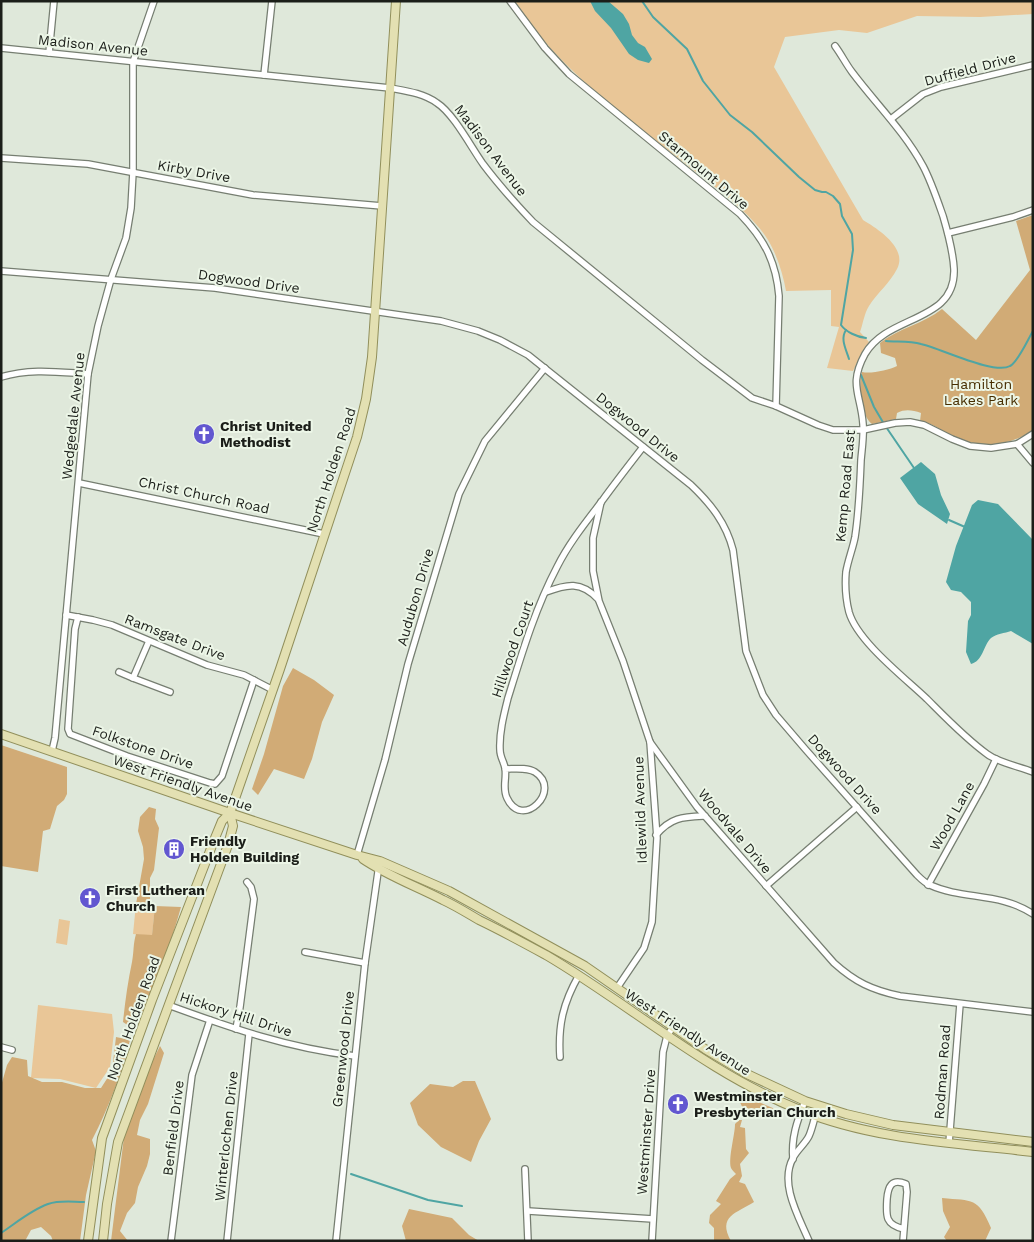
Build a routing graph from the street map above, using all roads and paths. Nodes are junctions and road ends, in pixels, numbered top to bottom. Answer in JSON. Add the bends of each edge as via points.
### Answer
{"nodes":[{"id":1,"x":54,"y":1,"type":"edge"},
{"id":2,"x":154,"y":1,"type":"edge"},
{"id":3,"x":272,"y":1,"type":"edge"},
{"id":4,"x":396,"y":1,"type":"edge"},
{"id":5,"x":510,"y":1,"type":"edge"},
{"id":6,"x":835,"y":46,"type":"dead end"},
{"id":7,"x":1,"y":48,"type":"edge"},
{"id":8,"x":49,"y":53,"type":"junction"},
{"id":9,"x":133,"y":62,"type":"junction"},
{"id":10,"x":1033,"y":66,"type":"edge"},
{"id":11,"x":264,"y":75,"type":"junction"},
{"id":12,"x":390,"y":88,"type":"junction"},
{"id":13,"x":891,"y":119,"type":"junction"},
{"id":14,"x":1,"y":158,"type":"edge"},
{"id":15,"x":133,"y":172,"type":"junction"},
{"id":16,"x":382,"y":206,"type":"junction"},
{"id":17,"x":1033,"y":210,"type":"edge"},
{"id":18,"x":948,"y":233,"type":"junction"},
{"id":19,"x":1,"y":271,"type":"edge"},
{"id":20,"x":110,"y":279,"type":"junction"},
{"id":21,"x":375,"y":312,"type":"junction"},
{"id":22,"x":545,"y":368,"type":"junction"},
{"id":23,"x":88,"y":374,"type":"junction"},
{"id":24,"x":1,"y":377,"type":"edge"},
{"id":25,"x":776,"y":406,"type":"junction"},
{"id":26,"x":862,"y":430,"type":"junction"},
{"id":27,"x":1033,"y":434,"type":"edge"},
{"id":28,"x":1017,"y":444,"type":"junction"},
{"id":29,"x":643,"y":447,"type":"junction"},
{"id":30,"x":1033,"y":463,"type":"edge"},
{"id":31,"x":78,"y":483,"type":"junction"},
{"id":32,"x":601,"y":502,"type":"junction"},
{"id":33,"x":324,"y":534,"type":"junction"},
{"id":34,"x":546,"y":592,"type":"junction"},
{"id":35,"x":599,"y":600,"type":"junction"},
{"id":36,"x":66,"y":616,"type":"junction"},
{"id":37,"x":78,"y":617,"type":"junction"},
{"id":38,"x":149,"y":641,"type":"junction"},
{"id":39,"x":119,"y":672,"type":"dead end"},
{"id":40,"x":133,"y":678,"type":"junction"},
{"id":41,"x":254,"y":680,"type":"junction"},
{"id":42,"x":273,"y":690,"type":"junction"},
{"id":43,"x":170,"y":692,"type":"dead end"},
{"id":44,"x":1,"y":734,"type":"edge"},
{"id":45,"x":650,"y":742,"type":"junction"},
{"id":46,"x":52,"y":751,"type":"junction"},
{"id":47,"x":996,"y":759,"type":"junction"},
{"id":48,"x":505,"y":769,"type":"junction"},
{"id":49,"x":1033,"y":772,"type":"edge"},
{"id":50,"x":857,"y":807,"type":"junction"},
{"id":51,"x":230,"y":813,"type":"junction"},
{"id":52,"x":705,"y":816,"type":"junction"},
{"id":53,"x":656,"y":835,"type":"junction"},
{"id":54,"x":357,"y":855,"type":"junction"},
{"id":55,"x":379,"y":865,"type":"junction"},
{"id":56,"x":247,"y":882,"type":"dead end"},
{"id":57,"x":928,"y":884,"type":"junction"},
{"id":58,"x":766,"y":886,"type":"junction"},
{"id":59,"x":1033,"y":914,"type":"edge"},
{"id":60,"x":305,"y":952,"type":"dead end"},
{"id":61,"x":365,"y":963,"type":"junction"},
{"id":62,"x":579,"y":975,"type":"junction"},
{"id":63,"x":617,"y":988,"type":"junction"},
{"id":64,"x":960,"y":1004,"type":"junction"},
{"id":65,"x":168,"y":1005,"type":"junction"},
{"id":66,"x":1033,"y":1012,"type":"edge"},
{"id":67,"x":210,"y":1020,"type":"junction"},
{"id":68,"x":673,"y":1027,"type":"junction"},
{"id":69,"x":236,"y":1029,"type":"junction"},
{"id":70,"x":249,"y":1034,"type":"junction"},
{"id":71,"x":667,"y":1036,"type":"junction"},
{"id":72,"x":1,"y":1047,"type":"edge"},
{"id":73,"x":12,"y":1050,"type":"dead end"},
{"id":74,"x":355,"y":1056,"type":"junction"},
{"id":75,"x":560,"y":1057,"type":"dead end"},
{"id":76,"x":805,"y":1101,"type":"junction"},
{"id":77,"x":818,"y":1106,"type":"junction"},
{"id":78,"x":801,"y":1111,"type":"junction"},
{"id":79,"x":815,"y":1116,"type":"junction"},
{"id":80,"x":950,"y":1132,"type":"junction"},
{"id":81,"x":949,"y":1142,"type":"junction"},
{"id":82,"x":1033,"y":1142,"type":"edge"},
{"id":83,"x":1033,"y":1152,"type":"edge"},
{"id":84,"x":793,"y":1159,"type":"junction"},
{"id":85,"x":525,"y":1169,"type":"dead end"},
{"id":86,"x":528,"y":1211,"type":"junction"},
{"id":87,"x":653,"y":1219,"type":"junction"},
{"id":88,"x":904,"y":1229,"type":"junction"},
{"id":89,"x":88,"y":1241,"type":"edge"},
{"id":90,"x":104,"y":1241,"type":"edge"},
{"id":91,"x":171,"y":1241,"type":"edge"},
{"id":92,"x":227,"y":1241,"type":"edge"},
{"id":93,"x":336,"y":1241,"type":"edge"},
{"id":94,"x":528,"y":1241,"type":"edge"},
{"id":95,"x":652,"y":1241,"type":"edge"},
{"id":96,"x":809,"y":1241,"type":"edge"},
{"id":97,"x":903,"y":1241,"type":"edge"}],
"edges":[{"from":1,"to":8,"type":"street"},
{"from":2,"to":9,"type":"street","name":"Wedgedale Avenue"},
{"from":3,"to":11,"type":"street"},
{"from":4,"to":12,"type":"main road","name":"North Holden Road"},
{"from":5,"to":25,"type":"street","name":"Starmount Drive","via":[[569,74],[756,230],[778,279]]},
{"from":6,"to":13,"type":"street","name":"Kemp Road East"},
{"from":7,"to":8,"type":"street","name":"Madison Avenue"},
{"from":8,"to":9,"type":"street","name":"Madison Avenue"},
{"from":9,"to":11,"type":"street","name":"Madison Avenue"},
{"from":9,"to":15,"type":"street","name":"Wedgedale Avenue"},
{"from":10,"to":13,"type":"street","name":"Duffield Drive","via":[[923,94]]},
{"from":11,"to":12,"type":"street","name":"Madison Avenue"},
{"from":12,"to":16,"type":"main road","name":"North Holden Road"},
{"from":12,"to":25,"type":"street","name":"Madison Avenue","via":[[414,92],[438,104],[533,222],[730,382],[752,398]]},
{"from":13,"to":18,"type":"street","name":"Kemp Road East","via":[[924,168]]},
{"from":14,"to":15,"type":"street","name":"Kirby Drive","via":[[88,164]]},
{"from":15,"to":16,"type":"street","name":"Kirby Drive","via":[[253,194]]},
{"from":15,"to":20,"type":"street","name":"Wedgedale Avenue","via":[[126,238]]},
{"from":16,"to":21,"type":"main road","name":"North Holden Road"},
{"from":17,"to":18,"type":"street"},
{"from":18,"to":26,"type":"street","name":"Kemp Road East","via":[[954,278],[945,298],[929,313],[883,334],[862,361],[855,383]]},
{"from":19,"to":20,"type":"street","name":"Dogwood Drive"},
{"from":20,"to":21,"type":"street","name":"Dogwood Drive","via":[[215,288]]},
{"from":20,"to":23,"type":"street","name":"Wedgedale Avenue"},
{"from":21,"to":22,"type":"street","name":"Dogwood Drive","via":[[441,321],[478,331],[528,355]]},
{"from":21,"to":33,"type":"main road","name":"North Holden Road","via":[[372,368],[364,408]]},
{"from":22,"to":29,"type":"street","name":"Dogwood Drive"},
{"from":22,"to":54,"type":"street","name":"Audubon Drive","via":[[485,441],[459,494],[408,664],[385,760]]},
{"from":23,"to":24,"type":"street","via":[[25,371]]},
{"from":23,"to":31,"type":"street","name":"Wedgedale Avenue"},
{"from":25,"to":26,"type":"street","name":"Madison Avenue","via":[[833,430]]},
{"from":26,"to":28,"type":"street","via":[[894,422],[910,422],[970,446],[991,448]]},
{"from":26,"to":47,"type":"street","name":"Kemp Road East","via":[[855,537],[846,571],[850,614],[871,646],[962,733]]},
{"from":27,"to":28,"type":"street"},
{"from":28,"to":30,"type":"street"},
{"from":29,"to":32,"type":"street","name":"Hillwood Court"},
{"from":29,"to":50,"type":"street","name":"Dogwood Drive","via":[[691,485],[720,518],[733,550],[746,651],[763,695],[776,716]]},
{"from":31,"to":33,"type":"street","name":"Christ Church Road"},
{"from":31,"to":36,"type":"street","name":"Wedgedale Avenue"},
{"from":32,"to":34,"type":"street","name":"Hillwood Court","via":[[557,566]]},
{"from":32,"to":35,"type":"street","name":"Woodvale Drive","via":[[593,538],[593,571]]},
{"from":33,"to":42,"type":"main road","name":"North Holden Road"},
{"from":34,"to":35,"type":"street","via":[[575,585],[590,590]]},
{"from":34,"to":48,"type":"street","name":"Hillwood Court","via":[[532,622],[505,708],[500,748]]},
{"from":35,"to":45,"type":"street","name":"Woodvale Drive"},
{"from":36,"to":37,"type":"street","name":"Ramsgate Drive"},
{"from":36,"to":46,"type":"street","name":"Wedgedale Avenue"},
{"from":37,"to":38,"type":"street","name":"Ramsgate Drive","via":[[112,625]]},
{"from":37,"to":41,"type":"street","name":"Folkstone Drive","via":[[68,729],[70,734],[127,756],[215,784],[222,776]]},
{"from":38,"to":40,"type":"street"},
{"from":38,"to":41,"type":"street","name":"Ramsgate Drive"},
{"from":39,"to":40,"type":"street"},
{"from":40,"to":43,"type":"street"},
{"from":41,"to":42,"type":"street","name":"Ramsgate Drive"},
{"from":42,"to":51,"type":"main road","name":"North Holden Road"},
{"from":44,"to":46,"type":"main road","name":"West Friendly Avenue"},
{"from":45,"to":52,"type":"street","name":"Woodvale Drive"},
{"from":45,"to":53,"type":"street","name":"Idlewild Avenue"},
{"from":46,"to":51,"type":"main road","name":"West Friendly Avenue"},
{"from":47,"to":49,"type":"street","name":"Kemp Road East"},
{"from":47,"to":57,"type":"street","name":"Wood Lane"},
{"from":48,"to":48,"type":"street","name":"Hillwood Court","via":[[504,792],[511,805],[522,810],[538,805],[544,794],[543,780],[528,770]]},
{"from":50,"to":57,"type":"street","name":"Dogwood Drive"},
{"from":50,"to":58,"type":"street"},
{"from":51,"to":54,"type":"main road","name":"West Friendly Avenue"},
{"from":51,"to":65,"type":"main road","name":"North Holden Road","via":[[233,826],[228,845]]},
{"from":51,"to":89,"type":"main road","name":"North Holden Road","via":[[222,820],[102,1138]]},
{"from":52,"to":53,"type":"street","via":[[677,819]]},
{"from":52,"to":58,"type":"street","name":"Woodvale Drive"},
{"from":53,"to":63,"type":"street","name":"Idlewild Avenue","via":[[652,922],[644,948]]},
{"from":54,"to":55,"type":"main road","name":"West Friendly Avenue"},
{"from":55,"to":61,"type":"street","name":"Greenwood Drive"},
{"from":55,"to":62,"type":"main road","name":"West Friendly Avenue"},
{"from":55,"to":63,"type":"main road","name":"West Friendly Avenue","via":[[450,891],[585,966]]},
{"from":56,"to":69,"type":"street","via":[[254,899]]},
{"from":57,"to":59,"type":"street","name":"Dogwood Drive","via":[[1000,900]]},
{"from":58,"to":64,"type":"street","name":"Woodvale Drive","via":[[849,977],[883,992]]},
{"from":60,"to":61,"type":"street"},
{"from":61,"to":74,"type":"street","name":"Greenwood Drive"},
{"from":62,"to":71,"type":"main road","name":"West Friendly Avenue"},
{"from":62,"to":75,"type":"street","via":[[562,1015]]},
{"from":63,"to":68,"type":"main road","name":"West Friendly Avenue"},
{"from":64,"to":66,"type":"street","name":"Woodvale Drive"},
{"from":64,"to":80,"type":"street","name":"Rodman Road"},
{"from":65,"to":67,"type":"street","name":"Hickory Hill Drive"},
{"from":65,"to":90,"type":"main road","name":"North Holden Road","via":[[118,1142]]},
{"from":67,"to":69,"type":"street","name":"Hickory Hill Drive"},
{"from":67,"to":91,"type":"street","name":"Benfield Drive","via":[[192,1075]]},
{"from":68,"to":71,"type":"street","name":"Westminster Drive"},
{"from":68,"to":76,"type":"main road","name":"West Friendly Avenue","via":[[747,1074]]},
{"from":69,"to":70,"type":"street","name":"Hickory Hill Drive"},
{"from":70,"to":74,"type":"street","name":"Hickory Hill Drive","via":[[289,1045]]},
{"from":70,"to":92,"type":"street","name":"Winterlochen Drive"},
{"from":71,"to":78,"type":"main road","name":"West Friendly Avenue","via":[[742,1083]]},
{"from":71,"to":87,"type":"street","name":"Westminster Drive","via":[[663,1052]]},
{"from":72,"to":73,"type":"street"},
{"from":74,"to":93,"type":"street","name":"Greenwood Drive"},
{"from":76,"to":77,"type":"main road","name":"West Friendly Avenue"},
{"from":76,"to":78,"type":"street"},
{"from":77,"to":79,"type":"street"},
{"from":77,"to":80,"type":"main road","name":"West Friendly Avenue","via":[[893,1125]]},
{"from":78,"to":79,"type":"main road","name":"West Friendly Avenue"},
{"from":78,"to":84,"type":"street","via":[[794,1131]]},
{"from":79,"to":81,"type":"main road","name":"West Friendly Avenue","via":[[891,1135]]},
{"from":79,"to":84,"type":"street","via":[[809,1135]]},
{"from":80,"to":81,"type":"street","name":"Rodman Road"},
{"from":80,"to":82,"type":"main road","name":"West Friendly Avenue"},
{"from":81,"to":83,"type":"main road","name":"West Friendly Avenue"},
{"from":84,"to":96,"type":"street","via":[[789,1188]]},
{"from":85,"to":86,"type":"street"},
{"from":86,"to":87,"type":"street"},
{"from":86,"to":94,"type":"street"},
{"from":87,"to":95,"type":"street","name":"Westminster Drive"},
{"from":88,"to":88,"type":"street","via":[[906,1184],[892,1183],[888,1187],[886,1215],[896,1227]]},
{"from":88,"to":97,"type":"street"}]}
